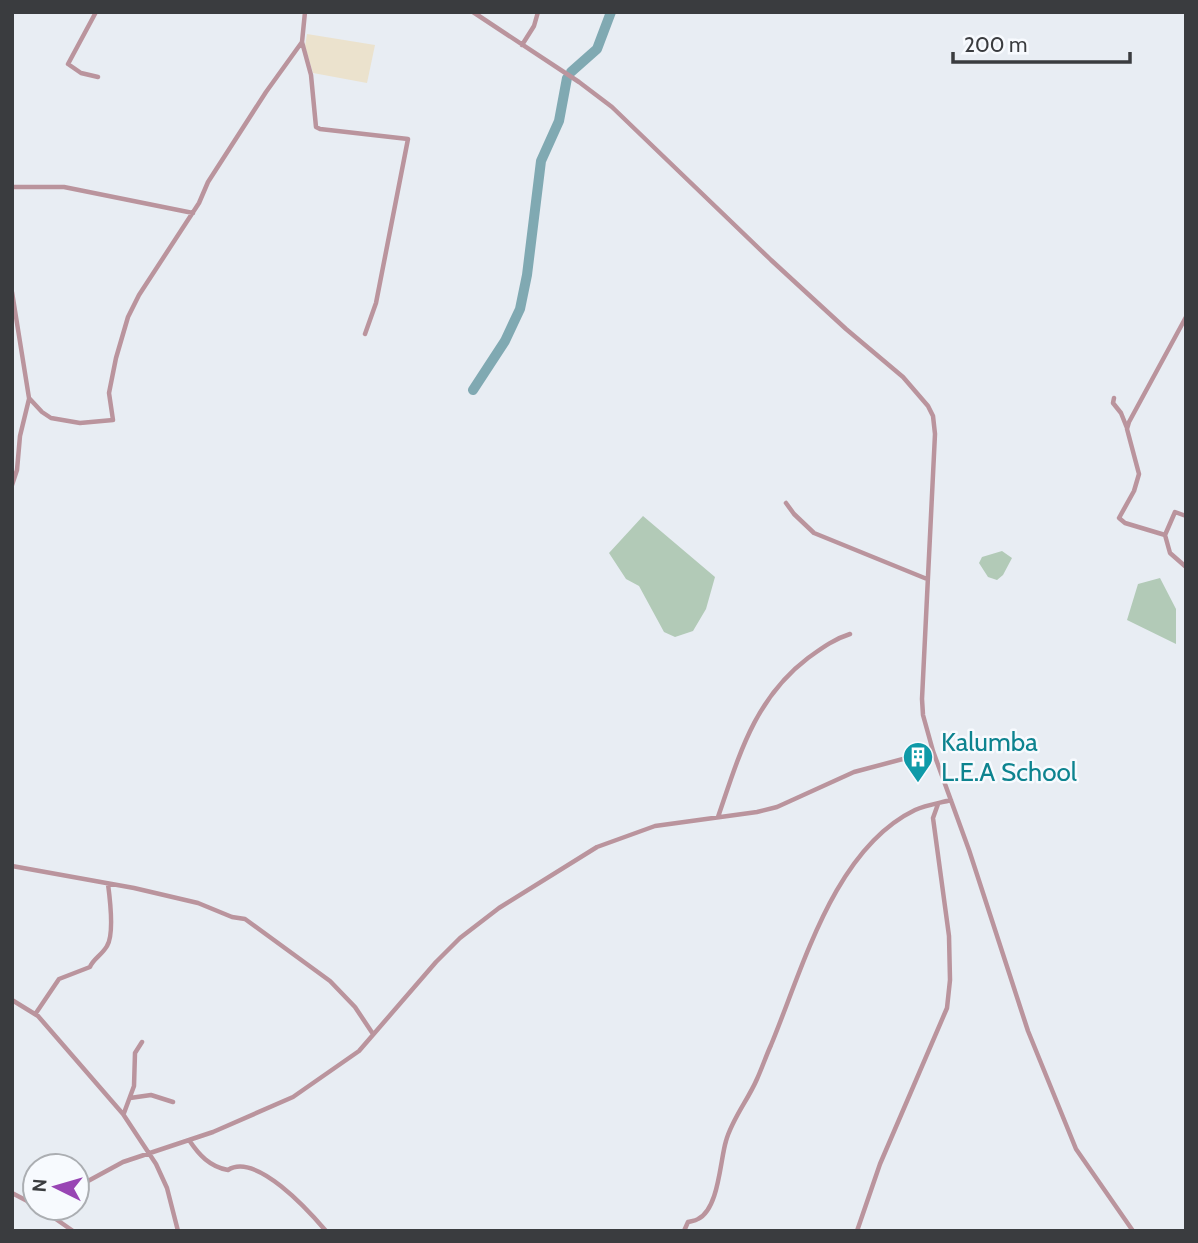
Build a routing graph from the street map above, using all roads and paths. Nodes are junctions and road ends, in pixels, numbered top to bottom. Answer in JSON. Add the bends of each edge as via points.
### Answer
{"nodes":[{"id":1,"x":96,"y":12,"type":"edge"},
{"id":2,"x":305,"y":12,"type":"edge"},
{"id":3,"x":473,"y":12,"type":"edge"},
{"id":4,"x":538,"y":12,"type":"edge"},
{"id":5,"x":302,"y":43,"type":"junction"},
{"id":6,"x":522,"y":45,"type":"junction"},
{"id":7,"x":98,"y":77,"type":"dead end"},
{"id":8,"x":12,"y":187,"type":"edge"},
{"id":9,"x":193,"y":213,"type":"junction"},
{"id":10,"x":12,"y":292,"type":"edge"},
{"id":11,"x":1186,"y":317,"type":"edge"},
{"id":12,"x":365,"y":334,"type":"dead end"},
{"id":13,"x":29,"y":398,"type":"junction"},
{"id":14,"x":1114,"y":398,"type":"dead end"},
{"id":15,"x":1127,"y":429,"type":"junction"},
{"id":16,"x":12,"y":485,"type":"edge"},
{"id":17,"x":786,"y":503,"type":"dead end"},
{"id":18,"x":1186,"y":516,"type":"edge"},
{"id":19,"x":1165,"y":535,"type":"junction"},
{"id":20,"x":1186,"y":566,"type":"edge"},
{"id":21,"x":927,"y":579,"type":"junction"},
{"id":22,"x":850,"y":634,"type":"dead end"},
{"id":23,"x":933,"y":751,"type":"junction"},
{"id":24,"x":951,"y":800,"type":"junction"},
{"id":25,"x":939,"y":803,"type":"junction"},
{"id":26,"x":718,"y":817,"type":"junction"},
{"id":27,"x":12,"y":866,"type":"edge"},
{"id":28,"x":108,"y":884,"type":"junction"},
{"id":29,"x":12,"y":1000,"type":"edge"},
{"id":30,"x":36,"y":1013,"type":"junction"},
{"id":31,"x":373,"y":1034,"type":"junction"},
{"id":32,"x":142,"y":1042,"type":"dead end"},
{"id":33,"x":129,"y":1099,"type":"junction"},
{"id":34,"x":173,"y":1102,"type":"dead end"},
{"id":35,"x":123,"y":1114,"type":"junction"},
{"id":36,"x":189,"y":1140,"type":"junction"},
{"id":37,"x":149,"y":1153,"type":"junction"},
{"id":38,"x":91,"y":1179,"type":"edge"},
{"id":39,"x":178,"y":1231,"type":"edge"},
{"id":40,"x":326,"y":1231,"type":"edge"},
{"id":41,"x":684,"y":1231,"type":"edge"},
{"id":42,"x":857,"y":1231,"type":"edge"},
{"id":43,"x":1133,"y":1231,"type":"edge"}],
"edges":[{"from":1,"to":7,"type":"street","via":[[68,64]]},
{"from":2,"to":5,"type":"street"},
{"from":3,"to":6,"type":"street"},
{"from":4,"to":6,"type":"street"},
{"from":5,"to":9,"type":"street","via":[[213,174]]},
{"from":5,"to":12,"type":"street","via":[[311,75],[316,127],[408,139],[376,303]]},
{"from":6,"to":21,"type":"street","via":[[612,107],[923,398],[933,416],[935,434]]},
{"from":8,"to":9,"type":"street","via":[[64,187]]},
{"from":9,"to":13,"type":"street","via":[[128,317],[109,393],[113,420],[80,423],[51,418]]},
{"from":10,"to":13,"type":"street"},
{"from":11,"to":15,"type":"street"},
{"from":13,"to":16,"type":"street"},
{"from":14,"to":15,"type":"street"},
{"from":15,"to":19,"type":"street","via":[[1139,474],[1119,518]]},
{"from":17,"to":21,"type":"street","via":[[819,536]]},
{"from":18,"to":19,"type":"street","via":[[1175,513]]},
{"from":19,"to":20,"type":"street","via":[[1170,553]]},
{"from":21,"to":23,"type":"street","via":[[922,699]]},
{"from":22,"to":26,"type":"street","via":[[821,648],[772,692],[747,738]]},
{"from":23,"to":24,"type":"street"},
{"from":23,"to":26,"type":"street","via":[[853,772],[777,807]]},
{"from":24,"to":25,"type":"street"},
{"from":24,"to":43,"type":"street","via":[[1028,1031],[1076,1149]]},
{"from":25,"to":41,"type":"street","via":[[918,809],[881,834],[829,905],[758,1077],[726,1140],[716,1190],[701,1218],[688,1222]]},
{"from":25,"to":42,"type":"street","via":[[933,818],[949,936],[947,1008],[884,1154]]},
{"from":26,"to":31,"type":"street","via":[[634,832],[561,868],[460,939]]},
{"from":27,"to":28,"type":"street"},
{"from":28,"to":30,"type":"street","via":[[111,939],[89,967],[59,979]]},
{"from":28,"to":31,"type":"street","via":[[198,903],[255,925],[330,981]]},
{"from":29,"to":30,"type":"street"},
{"from":30,"to":35,"type":"street"},
{"from":31,"to":36,"type":"street","via":[[345,1062],[293,1097]]},
{"from":32,"to":33,"type":"street","via":[[135,1053]]},
{"from":33,"to":34,"type":"street","via":[[151,1095]]},
{"from":33,"to":35,"type":"street"},
{"from":35,"to":37,"type":"street"},
{"from":36,"to":37,"type":"street"},
{"from":36,"to":40,"type":"street","via":[[210,1164],[228,1170],[247,1167],[281,1184]]},
{"from":37,"to":38,"type":"street"},
{"from":37,"to":39,"type":"street","via":[[167,1188]]}]}
